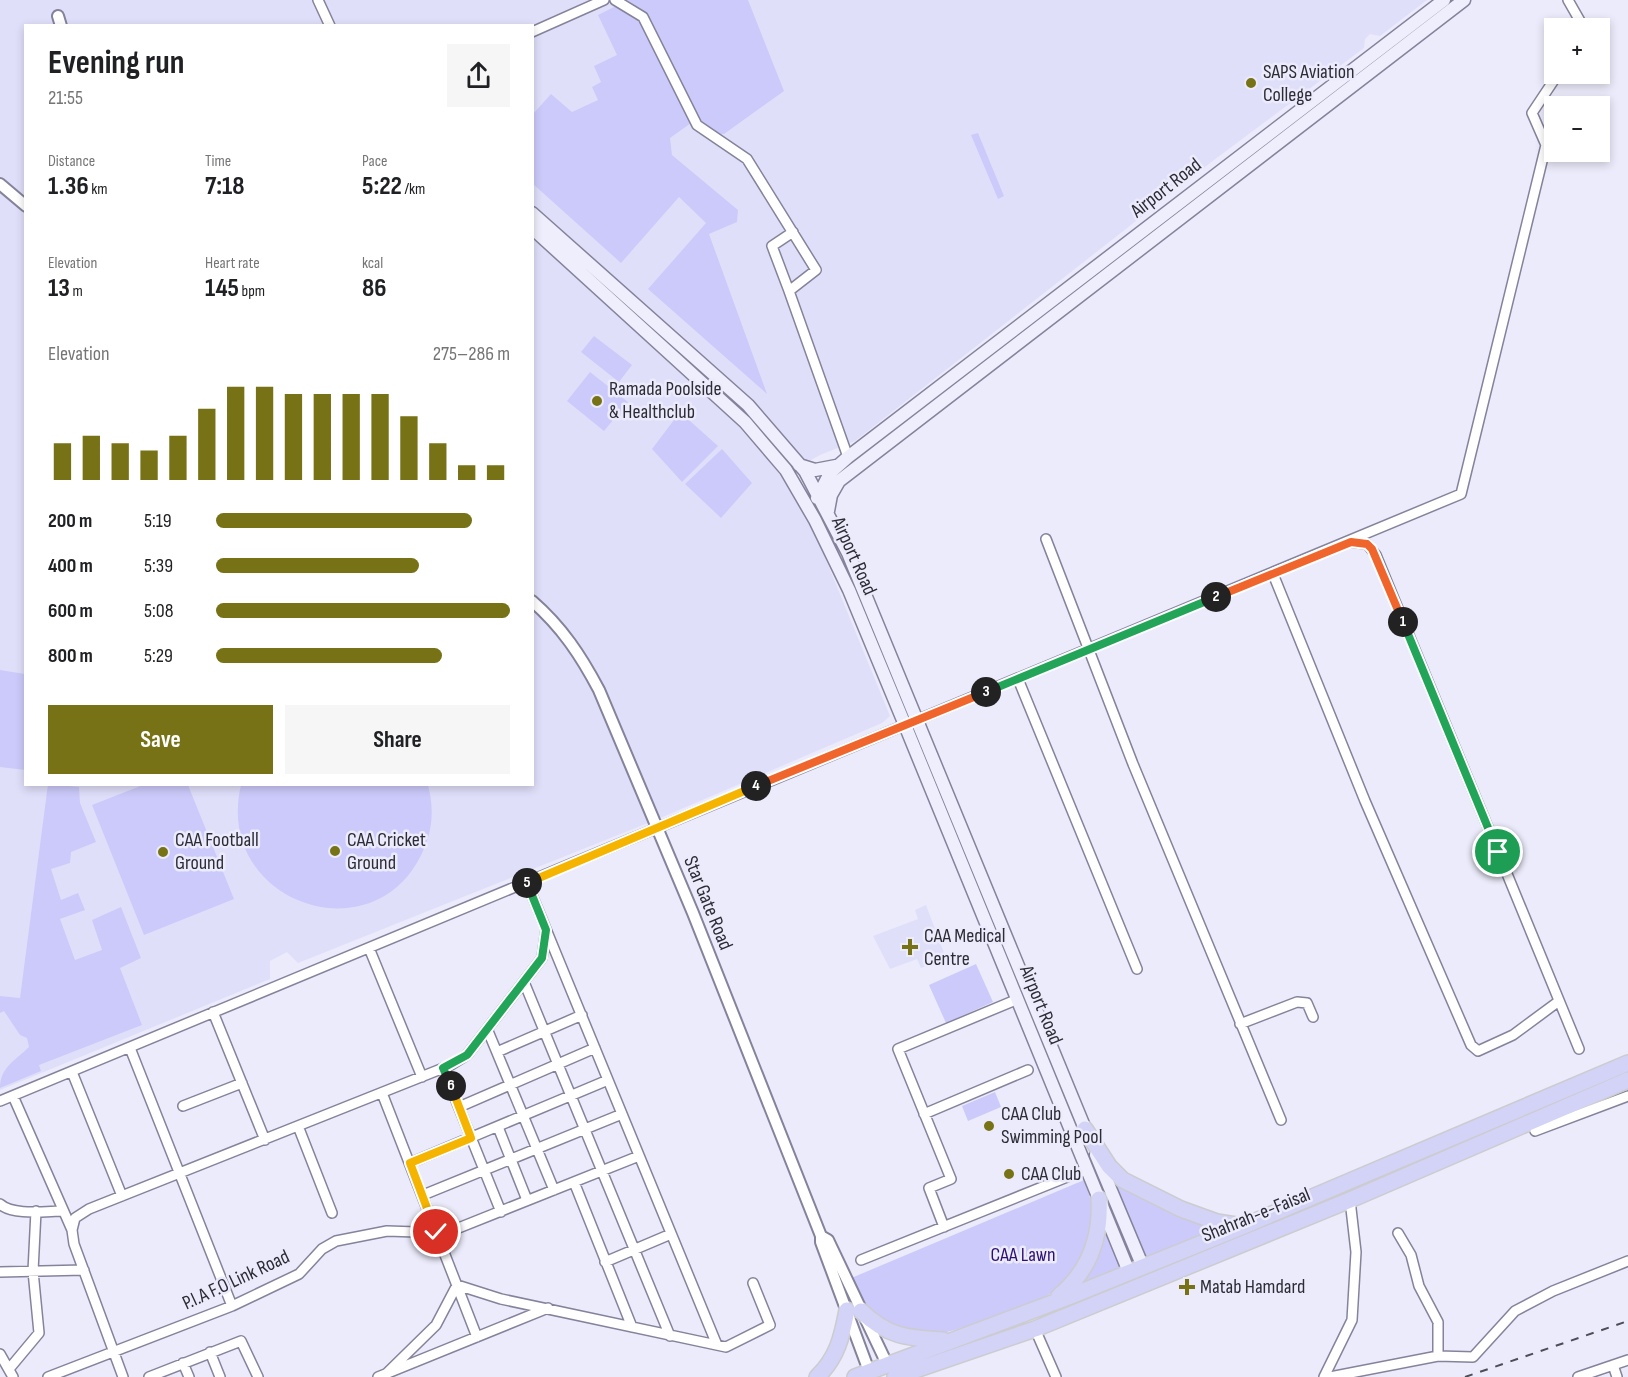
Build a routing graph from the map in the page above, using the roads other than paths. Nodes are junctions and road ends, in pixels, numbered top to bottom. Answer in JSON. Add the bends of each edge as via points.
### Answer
{"nodes":[{"id":1,"x":318,"y":0,"type":"edge"},
{"id":2,"x":604,"y":0,"type":"edge"},
{"id":3,"x":615,"y":0,"type":"edge"},
{"id":4,"x":1444,"y":0,"type":"edge"},
{"id":5,"x":1464,"y":0,"type":"edge"},
{"id":6,"x":1568,"y":0,"type":"edge"},
{"id":7,"x":1578,"y":18,"type":"edge"},
{"id":8,"x":329,"y":24,"type":"edge"},
{"id":9,"x":534,"y":31,"type":"edge"},
{"id":10,"x":1551,"y":84,"type":"edge"},
{"id":11,"x":1,"y":190,"type":"edge"},
{"id":12,"x":24,"y":205,"type":"edge"},
{"id":13,"x":539,"y":229,"type":"edge"},
{"id":14,"x":793,"y":232,"type":"junction"},
{"id":15,"x":789,"y":291,"type":"junction"},
{"id":16,"x":616,"y":295,"type":"junction"},
{"id":17,"x":843,"y":461,"type":"junction"},
{"id":18,"x":800,"y":465,"type":"junction"},
{"id":19,"x":786,"y":470,"type":"junction"},
{"id":20,"x":809,"y":480,"type":"junction"},
{"id":21,"x":839,"y":481,"type":"junction"},
{"id":22,"x":824,"y":482,"type":"junction"},
{"id":23,"x":818,"y":494,"type":"junction"},
{"id":24,"x":828,"y":511,"type":"junction"},
{"id":25,"x":815,"y":520,"type":"junction"},
{"id":26,"x":1046,"y":539,"type":"dead end"},
{"id":27,"x":1351,"y":542,"type":"junction"},
{"id":28,"x":1273,"y":574,"type":"junction"},
{"id":29,"x":534,"y":603,"type":"edge"},
{"id":30,"x":1089,"y":651,"type":"junction"},
{"id":31,"x":1018,"y":680,"type":"junction"},
{"id":32,"x":918,"y":720,"type":"junction"},
{"id":33,"x":905,"y":725,"type":"junction"},
{"id":34,"x":657,"y":827,"type":"junction"},
{"id":35,"x":527,"y":883,"type":"junction"},
{"id":36,"x":546,"y":930,"type":"junction"},
{"id":37,"x":369,"y":948,"type":"junction"},
{"id":38,"x":1137,"y":969,"type":"dead end"},
{"id":39,"x":525,"y":982,"type":"junction"},
{"id":40,"x":1018,"y":999,"type":"junction"},
{"id":41,"x":1559,"y":1001,"type":"junction"},
{"id":42,"x":213,"y":1012,"type":"junction"},
{"id":43,"x":582,"y":1015,"type":"junction"},
{"id":44,"x":1313,"y":1017,"type":"dead end"},
{"id":45,"x":1240,"y":1024,"type":"junction"},
{"id":46,"x":488,"y":1031,"type":"junction"},
{"id":47,"x":545,"y":1032,"type":"junction"},
{"id":48,"x":129,"y":1048,"type":"junction"},
{"id":49,"x":595,"y":1048,"type":"junction"},
{"id":50,"x":1579,"y":1049,"type":"dead end"},
{"id":51,"x":497,"y":1053,"type":"junction"},
{"id":52,"x":1628,"y":1063,"type":"edge"},
{"id":53,"x":558,"y":1064,"type":"junction"},
{"id":54,"x":443,"y":1068,"type":"junction"},
{"id":55,"x":1028,"y":1070,"type":"dead end"},
{"id":56,"x":72,"y":1072,"type":"junction"},
{"id":57,"x":422,"y":1077,"type":"junction"},
{"id":58,"x":608,"y":1080,"type":"junction"},
{"id":59,"x":1628,"y":1080,"type":"edge"},
{"id":60,"x":242,"y":1083,"type":"junction"},
{"id":61,"x":510,"y":1084,"type":"junction"},
{"id":62,"x":382,"y":1093,"type":"junction"},
{"id":63,"x":13,"y":1096,"type":"junction"},
{"id":64,"x":571,"y":1096,"type":"junction"},
{"id":65,"x":1628,"y":1096,"type":"edge"},
{"id":66,"x":0,"y":1101,"type":"edge"},
{"id":67,"x":183,"y":1106,"type":"dead end"},
{"id":68,"x":459,"y":1107,"type":"junction"},
{"id":69,"x":622,"y":1114,"type":"junction"},
{"id":70,"x":924,"y":1114,"type":"junction"},
{"id":71,"x":523,"y":1116,"type":"junction"},
{"id":72,"x":1281,"y":1120,"type":"dead end"},
{"id":73,"x":298,"y":1126,"type":"junction"},
{"id":74,"x":498,"y":1127,"type":"junction"},
{"id":75,"x":585,"y":1129,"type":"junction"},
{"id":76,"x":1085,"y":1129,"type":"junction"},
{"id":77,"x":1535,"y":1131,"type":"dead end"},
{"id":78,"x":471,"y":1138,"type":"junction"},
{"id":79,"x":265,"y":1140,"type":"junction"},
{"id":80,"x":537,"y":1148,"type":"junction"},
{"id":81,"x":639,"y":1156,"type":"junction"},
{"id":82,"x":511,"y":1159,"type":"junction"},
{"id":83,"x":410,"y":1163,"type":"junction"},
{"id":84,"x":1087,"y":1169,"type":"junction"},
{"id":85,"x":484,"y":1170,"type":"junction"},
{"id":86,"x":602,"y":1171,"type":"junction"},
{"id":87,"x":180,"y":1173,"type":"junction"},
{"id":88,"x":574,"y":1182,"type":"junction"},
{"id":89,"x":554,"y":1190,"type":"junction"},
{"id":90,"x":423,"y":1195,"type":"junction"},
{"id":91,"x":122,"y":1196,"type":"junction"},
{"id":92,"x":1099,"y":1198,"type":"junction"},
{"id":93,"x":527,"y":1200,"type":"junction"},
{"id":94,"x":1350,"y":1200,"type":"junction"},
{"id":95,"x":1,"y":1206,"type":"edge"},
{"id":96,"x":63,"y":1210,"type":"junction"},
{"id":97,"x":36,"y":1211,"type":"junction"},
{"id":98,"x":501,"y":1212,"type":"junction"},
{"id":99,"x":332,"y":1213,"type":"dead end"},
{"id":100,"x":1244,"y":1226,"type":"junction"},
{"id":101,"x":944,"y":1227,"type":"junction"},
{"id":102,"x":72,"y":1230,"type":"junction"},
{"id":103,"x":436,"y":1232,"type":"junction"},
{"id":104,"x":1398,"y":1233,"type":"dead end"},
{"id":105,"x":671,"y":1234,"type":"junction"},
{"id":106,"x":634,"y":1250,"type":"junction"},
{"id":107,"x":861,"y":1260,"type":"dead end"},
{"id":108,"x":1628,"y":1261,"type":"edge"},
{"id":109,"x":605,"y":1262,"type":"junction"},
{"id":110,"x":84,"y":1270,"type":"junction"},
{"id":111,"x":1136,"y":1270,"type":"junction"},
{"id":112,"x":33,"y":1271,"type":"junction"},
{"id":113,"x":0,"y":1272,"type":"edge"},
{"id":114,"x":753,"y":1283,"type":"dead end"},
{"id":115,"x":456,"y":1285,"type":"junction"},
{"id":116,"x":232,"y":1306,"type":"junction"},
{"id":117,"x":548,"y":1308,"type":"junction"},
{"id":118,"x":854,"y":1311,"type":"junction"},
{"id":119,"x":1024,"y":1314,"type":"junction"},
{"id":120,"x":632,"y":1327,"type":"junction"},
{"id":121,"x":1035,"y":1329,"type":"junction"},
{"id":122,"x":670,"y":1336,"type":"junction"},
{"id":123,"x":477,"y":1337,"type":"junction"},
{"id":124,"x":948,"y":1341,"type":"junction"},
{"id":125,"x":717,"y":1345,"type":"junction"},
{"id":126,"x":112,"y":1352,"type":"junction"},
{"id":127,"x":210,"y":1352,"type":"junction"},
{"id":128,"x":0,"y":1354,"type":"edge"},
{"id":129,"x":1438,"y":1356,"type":"junction"},
{"id":130,"x":1628,"y":1360,"type":"edge"},
{"id":131,"x":183,"y":1363,"type":"junction"},
{"id":132,"x":1613,"y":1365,"type":"junction"},
{"id":133,"x":891,"y":1371,"type":"edge"},
{"id":134,"x":11,"y":1373,"type":"edge"},
{"id":135,"x":387,"y":1373,"type":"junction"},
{"id":136,"x":862,"y":1374,"type":"edge"},
{"id":137,"x":54,"y":1376,"type":"edge"},
{"id":138,"x":153,"y":1376,"type":"edge"},
{"id":139,"x":123,"y":1377,"type":"edge"},
{"id":140,"x":189,"y":1377,"type":"edge"},
{"id":141,"x":220,"y":1377,"type":"edge"},
{"id":142,"x":258,"y":1377,"type":"edge"},
{"id":143,"x":378,"y":1377,"type":"edge"},
{"id":144,"x":817,"y":1377,"type":"edge"},
{"id":145,"x":1056,"y":1377,"type":"edge"},
{"id":146,"x":1324,"y":1377,"type":"edge"},
{"id":147,"x":1330,"y":1377,"type":"edge"},
{"id":148,"x":1580,"y":1377,"type":"edge"},
{"id":149,"x":1617,"y":1377,"type":"edge"}],
"edges":[{"from":1,"to":8,"type":"street"},
{"from":2,"to":9,"type":"street"},
{"from":3,"to":14,"type":"street","via":[[643,17],[697,125],[747,159]]},
{"from":4,"to":17,"type":"main road","name":"Airport Road"},
{"from":5,"to":21,"type":"main road","name":"Airport Road"},
{"from":6,"to":7,"type":"street"},
{"from":10,"to":27,"type":"street","via":[[1532,113],[1546,147],[1461,494]]},
{"from":11,"to":12,"type":"street"},
{"from":13,"to":16,"type":"main road"},
{"from":14,"to":15,"type":"street","via":[[772,246]]},
{"from":14,"to":15,"type":"street","via":[[816,270]]},
{"from":15,"to":17,"type":"street"},
{"from":16,"to":18,"type":"main road","name":"Airport Road","via":[[748,405]]},
{"from":16,"to":19,"type":"main road","via":[[745,422]]},
{"from":17,"to":18,"type":"main road","via":[[815,470]]},
{"from":17,"to":22,"type":"main road","name":"Airport Road"},
{"from":18,"to":20,"type":"main road","name":"Airport Road"},
{"from":19,"to":20,"type":"main road"},
{"from":19,"to":25,"type":"main road"},
{"from":20,"to":22,"type":"main road"},
{"from":20,"to":23,"type":"main road","name":"Airport Road"},
{"from":21,"to":22,"type":"main road"},
{"from":21,"to":24,"type":"main road"},
{"from":22,"to":23,"type":"main road","name":"Airport Road"},
{"from":23,"to":24,"type":"main road","name":"Airport Road"},
{"from":23,"to":25,"type":"main road","name":"Airport Road"},
{"from":24,"to":32,"type":"main road","name":"Airport Road"},
{"from":25,"to":33,"type":"main road","name":"Airport Road"},
{"from":26,"to":30,"type":"street"},
{"from":27,"to":28,"type":"street"},
{"from":27,"to":41,"type":"street","via":[[1367,544],[1376,555]]},
{"from":28,"to":30,"type":"street"},
{"from":28,"to":41,"type":"street","via":[[1427,950],[1471,1045],[1478,1051],[1513,1035]]},
{"from":29,"to":34,"type":"street","name":"Star Gate Road","via":[[576,648],[599,690]]},
{"from":30,"to":31,"type":"street"},
{"from":30,"to":45,"type":"street"},
{"from":31,"to":32,"type":"street"},
{"from":31,"to":38,"type":"street"},
{"from":32,"to":33,"type":"street"},
{"from":32,"to":76,"type":"main road","name":"Airport Road"},
{"from":33,"to":34,"type":"street"},
{"from":33,"to":40,"type":"main road","name":"Airport Road"},
{"from":34,"to":35,"type":"street"},
{"from":34,"to":118,"type":"street","name":"Star Gate Road","via":[[821,1242]]},
{"from":35,"to":36,"type":"street"},
{"from":35,"to":37,"type":"street"},
{"from":36,"to":39,"type":"street","via":[[542,958]]},
{"from":36,"to":43,"type":"street"},
{"from":37,"to":42,"type":"street"},
{"from":37,"to":57,"type":"street"},
{"from":39,"to":46,"type":"street"},
{"from":39,"to":47,"type":"street"},
{"from":40,"to":70,"type":"street","via":[[898,1048]]},
{"from":40,"to":84,"type":"main road","name":"Airport Road"},
{"from":41,"to":50,"type":"street"},
{"from":42,"to":48,"type":"street"},
{"from":42,"to":60,"type":"street"},
{"from":43,"to":47,"type":"street"},
{"from":43,"to":49,"type":"street"},
{"from":44,"to":45,"type":"street","via":[[1307,1004],[1297,1002]]},
{"from":45,"to":72,"type":"street"},
{"from":46,"to":51,"type":"street"},
{"from":46,"to":54,"type":"street","via":[[467,1055]]},
{"from":47,"to":51,"type":"street"},
{"from":47,"to":53,"type":"street"},
{"from":48,"to":56,"type":"street"},
{"from":48,"to":87,"type":"street"},
{"from":49,"to":53,"type":"street"},
{"from":49,"to":58,"type":"street"},
{"from":51,"to":61,"type":"street"},
{"from":52,"to":100,"type":"highway","name":"Shahrah-e-Faisal"},
{"from":53,"to":61,"type":"street"},
{"from":53,"to":64,"type":"street"},
{"from":54,"to":57,"type":"street"},
{"from":54,"to":68,"type":"street"},
{"from":55,"to":70,"type":"street"},
{"from":56,"to":63,"type":"street"},
{"from":56,"to":91,"type":"street"},
{"from":57,"to":62,"type":"street"},
{"from":58,"to":64,"type":"street"},
{"from":58,"to":69,"type":"street"},
{"from":59,"to":94,"type":"highway","name":"Shahrah-e-Faisal"},
{"from":60,"to":67,"type":"street"},
{"from":60,"to":79,"type":"street"},
{"from":61,"to":68,"type":"street"},
{"from":61,"to":71,"type":"street"},
{"from":62,"to":73,"type":"street"},
{"from":62,"to":83,"type":"street"},
{"from":63,"to":66,"type":"street"},
{"from":63,"to":96,"type":"street"},
{"from":64,"to":71,"type":"street"},
{"from":64,"to":75,"type":"street"},
{"from":65,"to":77,"type":"street"},
{"from":68,"to":78,"type":"street"},
{"from":69,"to":75,"type":"street"},
{"from":69,"to":81,"type":"street"},
{"from":70,"to":101,"type":"street","via":[[951,1179],[929,1188]]},
{"from":71,"to":74,"type":"street"},
{"from":71,"to":80,"type":"street"},
{"from":73,"to":79,"type":"street"},
{"from":73,"to":99,"type":"street"},
{"from":74,"to":78,"type":"street"},
{"from":74,"to":82,"type":"street"},
{"from":75,"to":80,"type":"street"},
{"from":75,"to":86,"type":"street"},
{"from":76,"to":100,"type":"highway","via":[[1123,1180],[1181,1209],[1217,1222]]},
{"from":76,"to":111,"type":"main road","name":"Airport Road"},
{"from":78,"to":83,"type":"street"},
{"from":78,"to":85,"type":"street"},
{"from":79,"to":87,"type":"street"},
{"from":80,"to":82,"type":"street"},
{"from":80,"to":89,"type":"street"},
{"from":81,"to":86,"type":"street","name":"P.I.A F.O Link Road"},
{"from":81,"to":105,"type":"street"},
{"from":82,"to":85,"type":"street"},
{"from":82,"to":93,"type":"street"},
{"from":83,"to":90,"type":"street"},
{"from":84,"to":92,"type":"main road","name":"Airport Road"},
{"from":84,"to":101,"type":"street"},
{"from":85,"to":90,"type":"street"},
{"from":85,"to":98,"type":"street"},
{"from":86,"to":88,"type":"street","name":"P.I.A F.O Link Road"},
{"from":86,"to":106,"type":"street"},
{"from":87,"to":91,"type":"street"},
{"from":87,"to":116,"type":"street"},
{"from":88,"to":89,"type":"street","name":"P.I.A F.O Link Road"},
{"from":88,"to":109,"type":"street"},
{"from":89,"to":93,"type":"street","name":"P.I.A F.O Link Road"},
{"from":90,"to":103,"type":"street"},
{"from":91,"to":102,"type":"street","via":[[75,1218]]},
{"from":92,"to":111,"type":"main road","name":"Airport Road"},
{"from":92,"to":119,"type":"highway","via":[[1097,1239],[1073,1284]]},
{"from":93,"to":98,"type":"street","name":"P.I.A F.O Link Road"},
{"from":94,"to":121,"type":"highway","name":"Shahrah-e-Faisal"},
{"from":94,"to":146,"type":"street","via":[[1356,1252],[1352,1320]]},
{"from":95,"to":97,"type":"street"},
{"from":96,"to":97,"type":"street"},
{"from":96,"to":102,"type":"street"},
{"from":97,"to":112,"type":"street"},
{"from":98,"to":103,"type":"street","name":"P.I.A F.O Link Road","via":[[446,1233]]},
{"from":100,"to":111,"type":"highway","name":"Shahrah-e-Faisal"},
{"from":101,"to":107,"type":"street"},
{"from":102,"to":110,"type":"street"},
{"from":103,"to":115,"type":"street"},
{"from":103,"to":116,"type":"street","name":"P.I.A F.O Link Road","via":[[387,1231],[336,1241],[322,1249],[299,1274]]},
{"from":104,"to":129,"type":"street","via":[[1438,1322]]},
{"from":105,"to":106,"type":"street"},
{"from":105,"to":125,"type":"street"},
{"from":106,"to":109,"type":"street"},
{"from":106,"to":122,"type":"street"},
{"from":108,"to":129,"type":"street","via":[[1515,1311],[1473,1357]]},
{"from":109,"to":120,"type":"street"},
{"from":110,"to":112,"type":"street"},
{"from":110,"to":126,"type":"street"},
{"from":111,"to":119,"type":"highway","name":"Shahrah-e-Faisal"},
{"from":112,"to":113,"type":"street"},
{"from":112,"to":134,"type":"street","via":[[39,1333]]},
{"from":114,"to":125,"type":"street","via":[[770,1325],[726,1347]]},
{"from":115,"to":117,"type":"street"},
{"from":115,"to":123,"type":"street"},
{"from":115,"to":135,"type":"street","via":[[436,1325]]},
{"from":116,"to":126,"type":"street","name":"P.I.A F.O Link Road"},
{"from":117,"to":120,"type":"street"},
{"from":117,"to":123,"type":"street"},
{"from":118,"to":124,"type":"highway","via":[[893,1334]]},
{"from":118,"to":133,"type":"street","name":"Star Gate Road"},
{"from":118,"to":136,"type":"street","name":"Star Gate Road"},
{"from":118,"to":144,"type":"highway","via":[[835,1355]]},
{"from":119,"to":124,"type":"highway","name":"Shahrah-e-Faisal"},
{"from":120,"to":122,"type":"street"},
{"from":121,"to":133,"type":"highway","name":"Shahrah-e-Faisal"},
{"from":121,"to":145,"type":"street"},
{"from":122,"to":125,"type":"street"},
{"from":123,"to":135,"type":"street"},
{"from":124,"to":133,"type":"highway","name":"Shahrah-e-Faisal"},
{"from":126,"to":137,"type":"street","name":"P.I.A F.O Link Road"},
{"from":126,"to":139,"type":"street"},
{"from":127,"to":131,"type":"street"},
{"from":127,"to":141,"type":"street"},
{"from":127,"to":142,"type":"street","via":[[242,1341]]},
{"from":128,"to":134,"type":"street"},
{"from":129,"to":147,"type":"street"},
{"from":130,"to":132,"type":"street"},
{"from":131,"to":138,"type":"street"},
{"from":131,"to":140,"type":"street"},
{"from":132,"to":148,"type":"street"},
{"from":132,"to":149,"type":"street"},
{"from":133,"to":136,"type":"highway"},
{"from":135,"to":143,"type":"street"}]}
